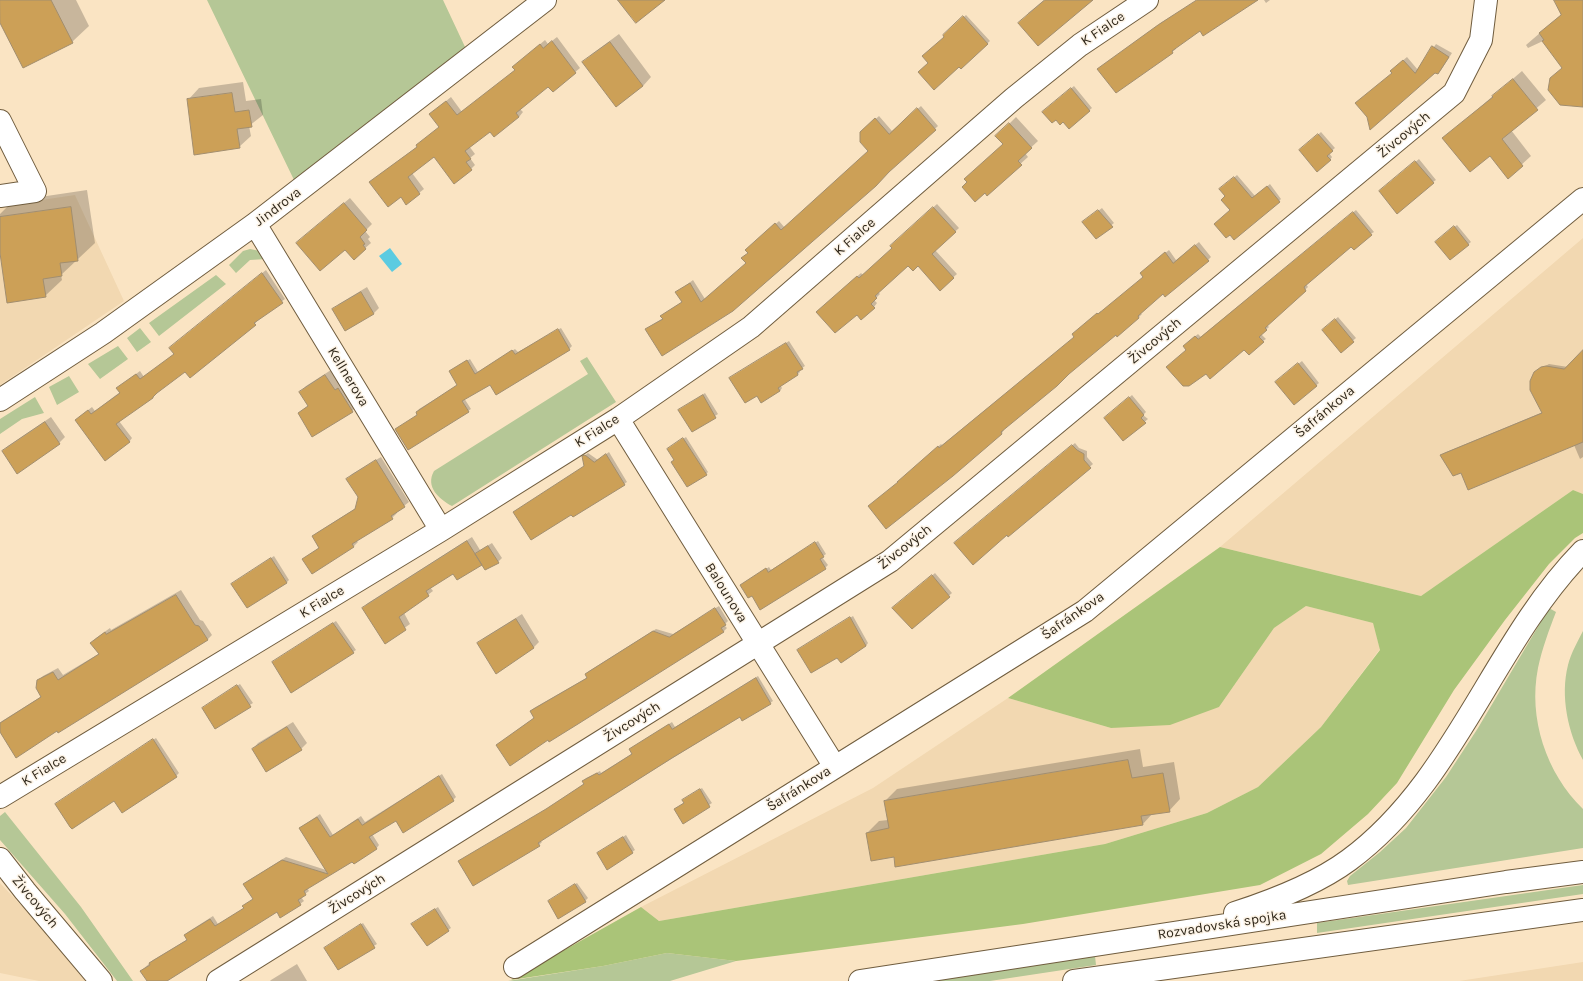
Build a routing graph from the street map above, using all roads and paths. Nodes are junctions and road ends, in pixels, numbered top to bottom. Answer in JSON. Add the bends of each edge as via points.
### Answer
{"nodes":[{"id":1,"x":545,"y":0,"type":"edge"},
{"id":2,"x":1146,"y":0,"type":"edge"},
{"id":3,"x":1486,"y":0,"type":"edge"},
{"id":4,"x":0,"y":121,"type":"edge"},
{"id":5,"x":0,"y":196,"type":"edge"},
{"id":6,"x":1583,"y":199,"type":"edge"},
{"id":7,"x":255,"y":224,"type":"junction"},
{"id":8,"x":0,"y":400,"type":"edge"},
{"id":9,"x":618,"y":419,"type":"junction"},
{"id":10,"x":441,"y":530,"type":"junction"},
{"id":11,"x":1583,"y":551,"type":"edge"},
{"id":12,"x":758,"y":644,"type":"junction"},
{"id":13,"x":835,"y":767,"type":"junction"},
{"id":14,"x":0,"y":797,"type":"edge"},
{"id":15,"x":0,"y":859,"type":"edge"},
{"id":16,"x":1583,"y":872,"type":"edge"},
{"id":17,"x":1583,"y":910,"type":"edge"},
{"id":18,"x":1145,"y":937,"type":"junction"},
{"id":19,"x":515,"y":967,"type":"dead end"},
{"id":20,"x":101,"y":981,"type":"edge"},
{"id":21,"x":218,"y":981,"type":"edge"},
{"id":22,"x":860,"y":981,"type":"edge"},
{"id":23,"x":1074,"y":981,"type":"edge"}],
"edges":[{"from":1,"to":7,"type":"main road","name":"Jindrova"},
{"from":2,"to":9,"type":"main road","name":"K Fialce","via":[[1080,45],[1014,98],[751,327]]},
{"from":3,"to":12,"type":"main road","name":"Živcových","via":[[1481,40],[1454,93],[890,561]]},
{"from":4,"to":5,"type":"main road","via":[[35,191]]},
{"from":6,"to":13,"type":"main road","name":"Šafránkova","via":[[1085,611]]},
{"from":7,"to":8,"type":"main road","name":"Jindrova","via":[[103,333]]},
{"from":7,"to":10,"type":"main road","name":"Kellnerova"},
{"from":9,"to":10,"type":"main road","name":"K Fialce"},
{"from":9,"to":12,"type":"main road","name":"Balounova"},
{"from":10,"to":14,"type":"main road","name":"K Fialce"},
{"from":11,"to":18,"type":"main road","via":[[1562,572],[1527,620],[1437,766],[1412,800],[1382,832],[1349,860],[1282,896],[1205,922]]},
{"from":12,"to":13,"type":"main road","name":"Balounova"},
{"from":12,"to":21,"type":"main road","name":"Živcových"},
{"from":13,"to":19,"type":"main road","name":"Šafránkova"},
{"from":15,"to":20,"type":"main road","name":"Živcových"},
{"from":16,"to":18,"type":"main road","name":"Rozvadovská spojka"},
{"from":17,"to":23,"type":"main road"},
{"from":18,"to":22,"type":"main road","name":"Rozvadovská spojka"}]}
